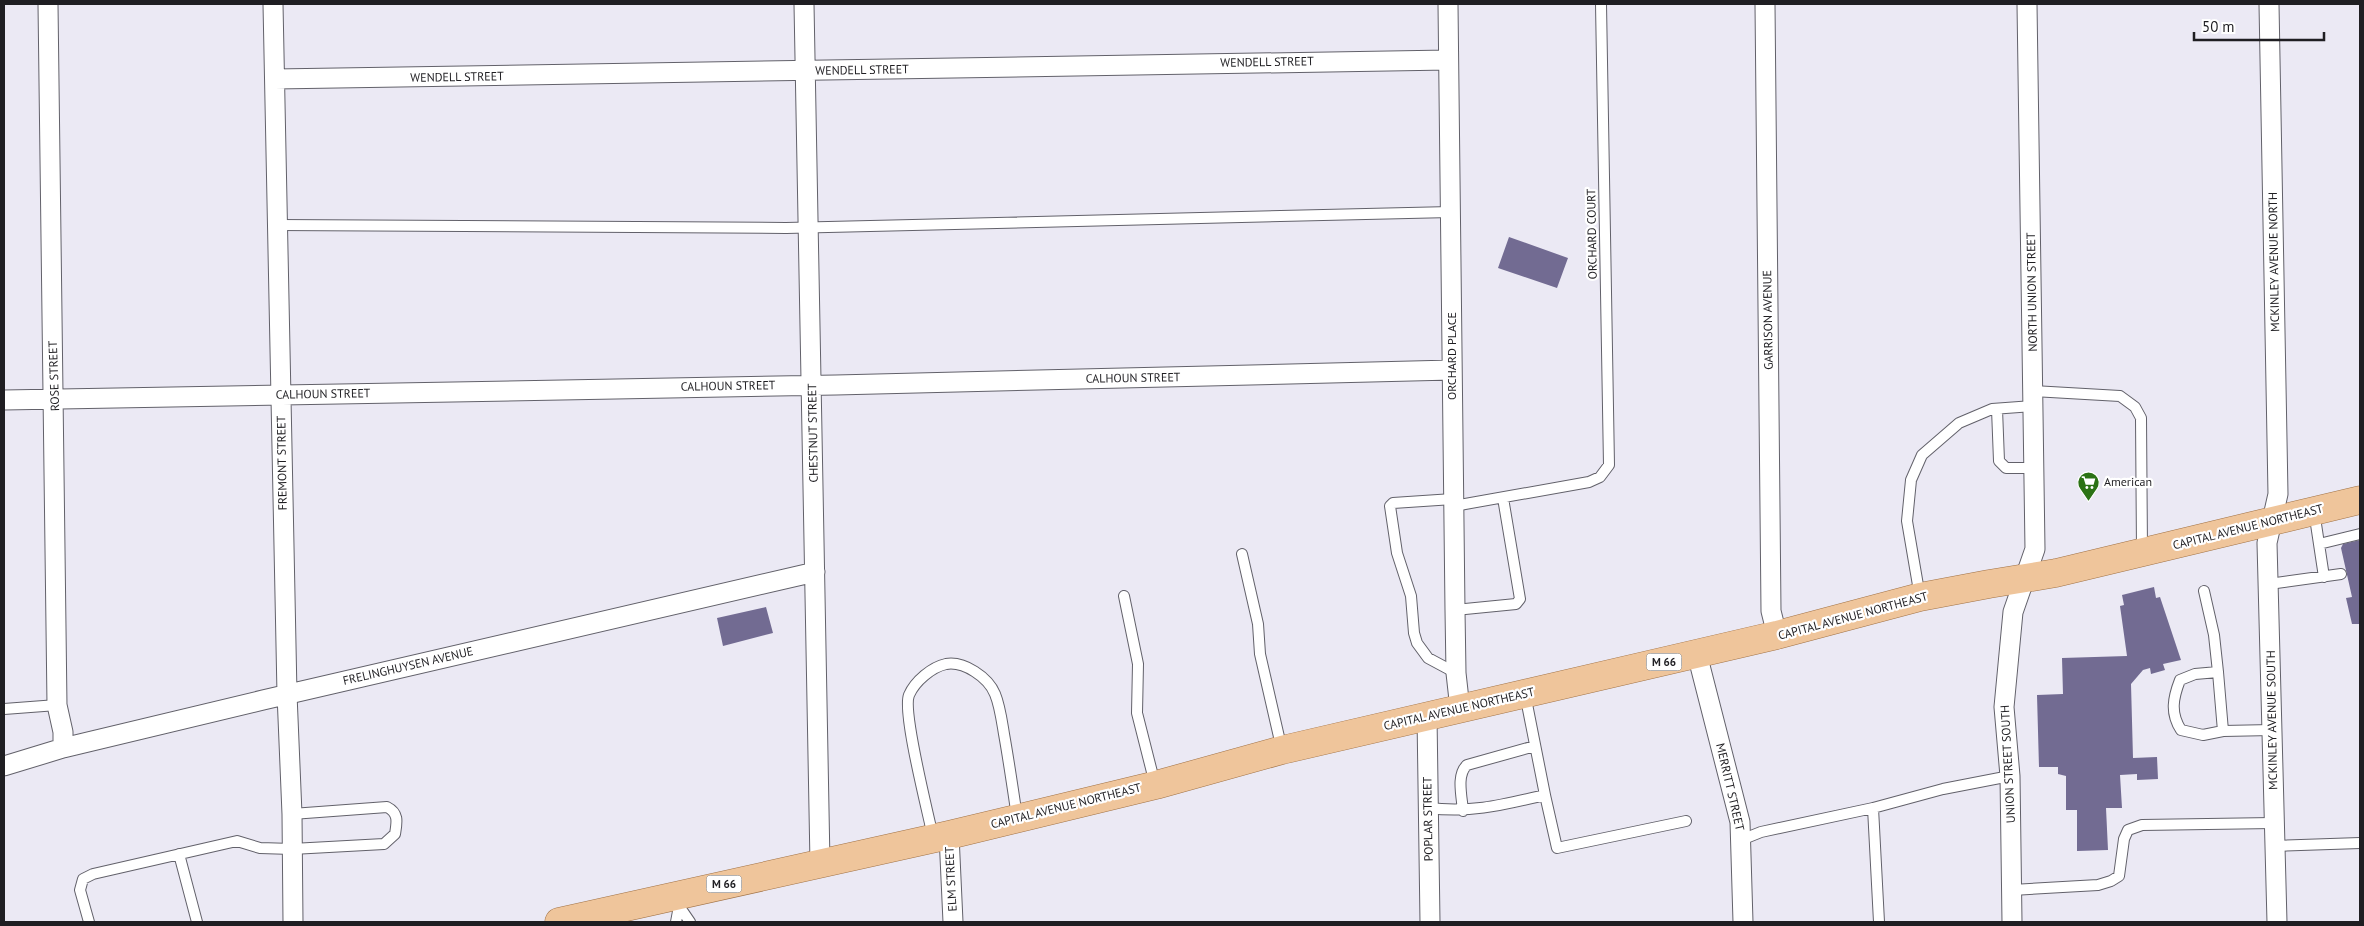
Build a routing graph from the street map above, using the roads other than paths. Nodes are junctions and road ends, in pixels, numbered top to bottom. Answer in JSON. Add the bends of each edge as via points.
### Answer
{"nodes":[{"id":1,"x":48,"y":4,"type":"edge"},
{"id":2,"x":273,"y":4,"type":"edge"},
{"id":3,"x":804,"y":4,"type":"edge"},
{"id":4,"x":1448,"y":4,"type":"edge"},
{"id":5,"x":1601,"y":4,"type":"edge"},
{"id":6,"x":1765,"y":4,"type":"edge"},
{"id":7,"x":2027,"y":4,"type":"edge"},
{"id":8,"x":2269,"y":4,"type":"edge"},
{"id":9,"x":1448,"y":60,"type":"junction"},
{"id":10,"x":805,"y":71,"type":"junction"},
{"id":11,"x":275,"y":79,"type":"junction"},
{"id":12,"x":1451,"y":212,"type":"junction"},
{"id":13,"x":277,"y":225,"type":"junction"},
{"id":14,"x":810,"y":227,"type":"junction"},
{"id":15,"x":1452,"y":370,"type":"junction"},
{"id":16,"x":812,"y":385,"type":"junction"},
{"id":17,"x":280,"y":396,"type":"junction"},
{"id":18,"x":54,"y":399,"type":"junction"},
{"id":19,"x":2033,"y":399,"type":"junction"},
{"id":20,"x":4,"y":400,"type":"edge"},
{"id":21,"x":1997,"y":409,"type":"junction"},
{"id":22,"x":2034,"y":468,"type":"junction"},
{"id":23,"x":1503,"y":498,"type":"junction"},
{"id":24,"x":2360,"y":500,"type":"edge"},
{"id":25,"x":1454,"y":502,"type":"junction"},
{"id":26,"x":2314,"y":510,"type":"junction"},
{"id":27,"x":2274,"y":519,"type":"junction"},
{"id":28,"x":2360,"y":534,"type":"edge"},
{"id":29,"x":2319,"y":544,"type":"junction"},
{"id":30,"x":1242,"y":554,"type":"dead end"},
{"id":31,"x":2142,"y":554,"type":"junction"},
{"id":32,"x":815,"y":572,"type":"junction"},
{"id":33,"x":2341,"y":574,"type":"dead end"},
{"id":34,"x":2324,"y":577,"type":"junction"},
{"id":35,"x":2026,"y":578,"type":"junction"},
{"id":36,"x":2269,"y":584,"type":"junction"},
{"id":37,"x":2204,"y":591,"type":"dead end"},
{"id":38,"x":1124,"y":596,"type":"dead end"},
{"id":39,"x":1920,"y":597,"type":"junction"},
{"id":40,"x":1455,"y":610,"type":"junction"},
{"id":41,"x":1777,"y":635,"type":"junction"},
{"id":42,"x":1697,"y":654,"type":"junction"},
{"id":43,"x":2218,"y":672,"type":"junction"},
{"id":44,"x":1456,"y":673,"type":"junction"},
{"id":45,"x":287,"y":694,"type":"junction"},
{"id":46,"x":1525,"y":694,"type":"junction"},
{"id":47,"x":57,"y":705,"type":"junction"},
{"id":48,"x":4,"y":709,"type":"edge"},
{"id":49,"x":1460,"y":709,"type":"junction"},
{"id":50,"x":1427,"y":716,"type":"junction"},
{"id":51,"x":2272,"y":730,"type":"junction"},
{"id":52,"x":2223,"y":732,"type":"junction"},
{"id":53,"x":1535,"y":746,"type":"junction"},
{"id":54,"x":63,"y":748,"type":"junction"},
{"id":55,"x":1282,"y":750,"type":"junction"},
{"id":56,"x":4,"y":766,"type":"edge"},
{"id":57,"x":2010,"y":776,"type":"junction"},
{"id":58,"x":1156,"y":785,"type":"junction"},
{"id":59,"x":1546,"y":794,"type":"junction"},
{"id":60,"x":1428,"y":808,"type":"junction"},
{"id":61,"x":1873,"y":808,"type":"junction"},
{"id":62,"x":1463,"y":811,"type":"junction"},
{"id":63,"x":292,"y":814,"type":"junction"},
{"id":64,"x":1017,"y":818,"type":"junction"},
{"id":65,"x":1686,"y":821,"type":"dead end"},
{"id":66,"x":2273,"y":823,"type":"junction"},
{"id":67,"x":941,"y":836,"type":"junction"},
{"id":68,"x":1742,"y":840,"type":"junction"},
{"id":69,"x":2360,"y":843,"type":"edge"},
{"id":70,"x":2274,"y":846,"type":"junction"},
{"id":71,"x":292,"y":849,"type":"junction"},
{"id":72,"x":179,"y":854,"type":"junction"},
{"id":73,"x":820,"y":863,"type":"junction"},
{"id":74,"x":2012,"y":890,"type":"junction"},
{"id":75,"x":677,"y":901,"type":"junction"},
{"id":76,"x":573,"y":921,"type":"edge"},
{"id":77,"x":89,"y":922,"type":"edge"},
{"id":78,"x":197,"y":922,"type":"edge"},
{"id":79,"x":293,"y":922,"type":"edge"},
{"id":80,"x":676,"y":922,"type":"edge"},
{"id":81,"x":690,"y":922,"type":"edge"},
{"id":82,"x":953,"y":922,"type":"edge"},
{"id":83,"x":1430,"y":922,"type":"edge"},
{"id":84,"x":1743,"y":922,"type":"edge"},
{"id":85,"x":1879,"y":922,"type":"edge"},
{"id":86,"x":2012,"y":922,"type":"edge"},
{"id":87,"x":2277,"y":922,"type":"edge"}],
"edges":[{"from":1,"to":18,"type":"street","name":"ROSE STREET"},
{"from":2,"to":11,"type":"street","name":"FREMONT STREET"},
{"from":3,"to":10,"type":"street","name":"CHESTNUT STREET"},
{"from":4,"to":9,"type":"street","name":"ORCHARD PLACE"},
{"from":5,"to":23,"type":"lane","name":"ORCHARD COURT","via":[[1609,465],[1600,477],[1589,482]]},
{"from":6,"to":41,"type":"street","name":"GARRISON AVENUE","via":[[1771,611]]},
{"from":7,"to":19,"type":"street","name":"NORTH UNION STREET"},
{"from":8,"to":27,"type":"street","name":"MCKINLEY AVENUE NORTH","via":[[2278,494]]},
{"from":9,"to":10,"type":"street","name":"WENDELL STREET"},
{"from":9,"to":12,"type":"street","name":"ORCHARD PLACE"},
{"from":10,"to":11,"type":"street","name":"WENDELL STREET"},
{"from":10,"to":14,"type":"street","name":"CHESTNUT STREET"},
{"from":11,"to":13,"type":"street","name":"FREMONT STREET"},
{"from":12,"to":14,"type":"lane"},
{"from":12,"to":15,"type":"street","name":"ORCHARD PLACE"},
{"from":13,"to":14,"type":"lane"},
{"from":13,"to":17,"type":"street","name":"FREMONT STREET"},
{"from":14,"to":16,"type":"street","name":"CHESTNUT STREET"},
{"from":15,"to":16,"type":"street","name":"CALHOUN STREET"},
{"from":15,"to":25,"type":"street","name":"ORCHARD PLACE"},
{"from":16,"to":17,"type":"street","name":"CALHOUN STREET"},
{"from":16,"to":32,"type":"street","name":"CHESTNUT STREET"},
{"from":17,"to":18,"type":"street","name":"CALHOUN STREET"},
{"from":17,"to":45,"type":"street","name":"FREMONT STREET"},
{"from":18,"to":20,"type":"street","name":"CALHOUN STREET"},
{"from":18,"to":47,"type":"street","name":"ROSE STREET"},
{"from":19,"to":21,"type":"lane"},
{"from":19,"to":22,"type":"street","name":"NORTH UNION STREET"},
{"from":19,"to":31,"type":"lane","via":[[2120,396],[2136,407],[2141,418]]},
{"from":21,"to":22,"type":"lane","via":[[2000,461],[2006,468]]},
{"from":21,"to":39,"type":"lane","via":[[1959,423],[1922,455],[1911,480],[1907,521]]},
{"from":22,"to":35,"type":"street","name":"NORTH UNION STREET","via":[[2035,549]]},
{"from":23,"to":25,"type":"lane"},
{"from":23,"to":40,"type":"lane","via":[[1520,599],[1516,604]]},
{"from":24,"to":26,"type":"main road","name":"CAPITAL AVENUE NORTHEAST","number":"M 66"},
{"from":25,"to":40,"type":"street","name":"ORCHARD PLACE"},
{"from":25,"to":44,"type":"lane","via":[[1393,503],[1390,506],[1397,553],[1408,583],[1417,643],[1428,658]]},
{"from":26,"to":27,"type":"main road","name":"CAPITAL AVENUE NORTHEAST","number":"M 66"},
{"from":26,"to":29,"type":"lane"},
{"from":27,"to":31,"type":"main road","name":"CAPITAL AVENUE NORTHEAST","number":"M 66"},
{"from":27,"to":36,"type":"street","name":"MCKINLEY AVENUE SOUTH","via":[[2268,543]]},
{"from":28,"to":29,"type":"lane"},
{"from":29,"to":34,"type":"lane"},
{"from":30,"to":55,"type":"lane"},
{"from":31,"to":35,"type":"main road","name":"CAPITAL AVENUE NORTHEAST","number":"M 66"},
{"from":32,"to":45,"type":"street","name":"FRELINGHUYSEN AVENUE"},
{"from":32,"to":73,"type":"street","name":"CHESTNUT STREET"},
{"from":33,"to":34,"type":"lane"},
{"from":34,"to":36,"type":"lane"},
{"from":35,"to":39,"type":"main road","name":"CAPITAL AVENUE NORTHEAST","number":"M 66"},
{"from":35,"to":57,"type":"street","name":"UNION STREET SOUTH","via":[[2013,612],[2004,707]]},
{"from":36,"to":51,"type":"street","name":"MCKINLEY AVENUE SOUTH"},
{"from":37,"to":43,"type":"lane"},
{"from":38,"to":58,"type":"lane","via":[[1138,664],[1137,712]]},
{"from":39,"to":41,"type":"main road","name":"CAPITAL AVENUE NORTHEAST","number":"M 66"},
{"from":40,"to":44,"type":"street","name":"ORCHARD PLACE"},
{"from":41,"to":42,"type":"main road","name":"CAPITAL AVENUE NORTHEAST","number":"M 66"},
{"from":42,"to":46,"type":"main road","name":"CAPITAL AVENUE NORTHEAST","number":"M 66"},
{"from":42,"to":68,"type":"street","name":"MERRITT STREET"},
{"from":43,"to":52,"type":"lane"},
{"from":43,"to":52,"type":"lane","via":[[2196,674],[2180,680],[2173,698],[2174,718],[2181,730],[2203,735]]},
{"from":44,"to":49,"type":"street","name":"ORCHARD PLACE"},
{"from":45,"to":54,"type":"street","name":"FRELINGHUYSEN AVENUE"},
{"from":45,"to":63,"type":"street","name":"FREMONT STREET"},
{"from":46,"to":49,"type":"main road","name":"CAPITAL AVENUE NORTHEAST","number":"M 66"},
{"from":46,"to":53,"type":"lane"},
{"from":47,"to":48,"type":"lane"},
{"from":47,"to":54,"type":"street","name":"ROSE STREET"},
{"from":49,"to":50,"type":"main road","name":"CAPITAL AVENUE NORTHEAST","number":"M 66"},
{"from":50,"to":55,"type":"main road","name":"CAPITAL AVENUE NORTHEAST","number":"M 66"},
{"from":50,"to":60,"type":"street","name":"POPLAR STREET"},
{"from":51,"to":52,"type":"lane"},
{"from":51,"to":66,"type":"street","name":"MCKINLEY AVENUE SOUTH"},
{"from":53,"to":59,"type":"lane"},
{"from":53,"to":62,"type":"lane","via":[[1463,768]]},
{"from":54,"to":56,"type":"street","name":"FRELINGHUYSEN AVENUE"},
{"from":55,"to":58,"type":"main road","name":"CAPITAL AVENUE NORTHEAST","number":"M 66"},
{"from":57,"to":61,"type":"lane","via":[[1943,789]]},
{"from":57,"to":74,"type":"street","name":"UNION STREET SOUTH"},
{"from":58,"to":64,"type":"main road","name":"CAPITAL AVENUE NORTHEAST","number":"M 66"},
{"from":59,"to":62,"type":"lane","via":[[1487,809]]},
{"from":59,"to":65,"type":"lane","via":[[1557,848]]},
{"from":60,"to":62,"type":"lane"},
{"from":60,"to":83,"type":"street","name":"POPLAR STREET"},
{"from":61,"to":68,"type":"lane","via":[[1761,832]]},
{"from":61,"to":85,"type":"lane"},
{"from":63,"to":71,"type":"street","name":"FREMONT STREET"},
{"from":63,"to":71,"type":"lane","via":[[387,807],[394,810],[397,817],[396,834],[384,844]]},
{"from":64,"to":67,"type":"main road","name":"CAPITAL AVENUE NORTHEAST","number":"M 66"},
{"from":64,"to":67,"type":"lane","via":[[995,693],[975,671],[958,663],[945,664],[932,669],[909,695],[908,715]]},
{"from":66,"to":70,"type":"street","name":"MCKINLEY AVENUE SOUTH"},
{"from":66,"to":74,"type":"lane","via":[[2142,825],[2128,830],[2119,876],[2111,881],[2098,885]]},
{"from":67,"to":73,"type":"main road","name":"CAPITAL AVENUE NORTHEAST","number":"M 66"},
{"from":67,"to":82,"type":"street","name":"ELM STREET"},
{"from":68,"to":84,"type":"street","name":"MERRITT STREET"},
{"from":69,"to":70,"type":"lane"},
{"from":70,"to":87,"type":"street","name":"MCKINLEY AVENUE SOUTH"},
{"from":71,"to":72,"type":"lane","via":[[260,848],[237,841]]},
{"from":71,"to":79,"type":"street","name":"FREMONT STREET"},
{"from":72,"to":77,"type":"lane","via":[[83,879],[80,890]]},
{"from":72,"to":78,"type":"lane"},
{"from":73,"to":75,"type":"main road","name":"CAPITAL AVENUE NORTHEAST","number":"M 66"},
{"from":74,"to":86,"type":"street","name":"UNION STREET SOUTH"},
{"from":75,"to":76,"type":"main road","name":"CAPITAL AVENUE NORTHEAST","number":"M 66"},
{"from":75,"to":80,"type":"lane"},
{"from":75,"to":81,"type":"lane"}]}
